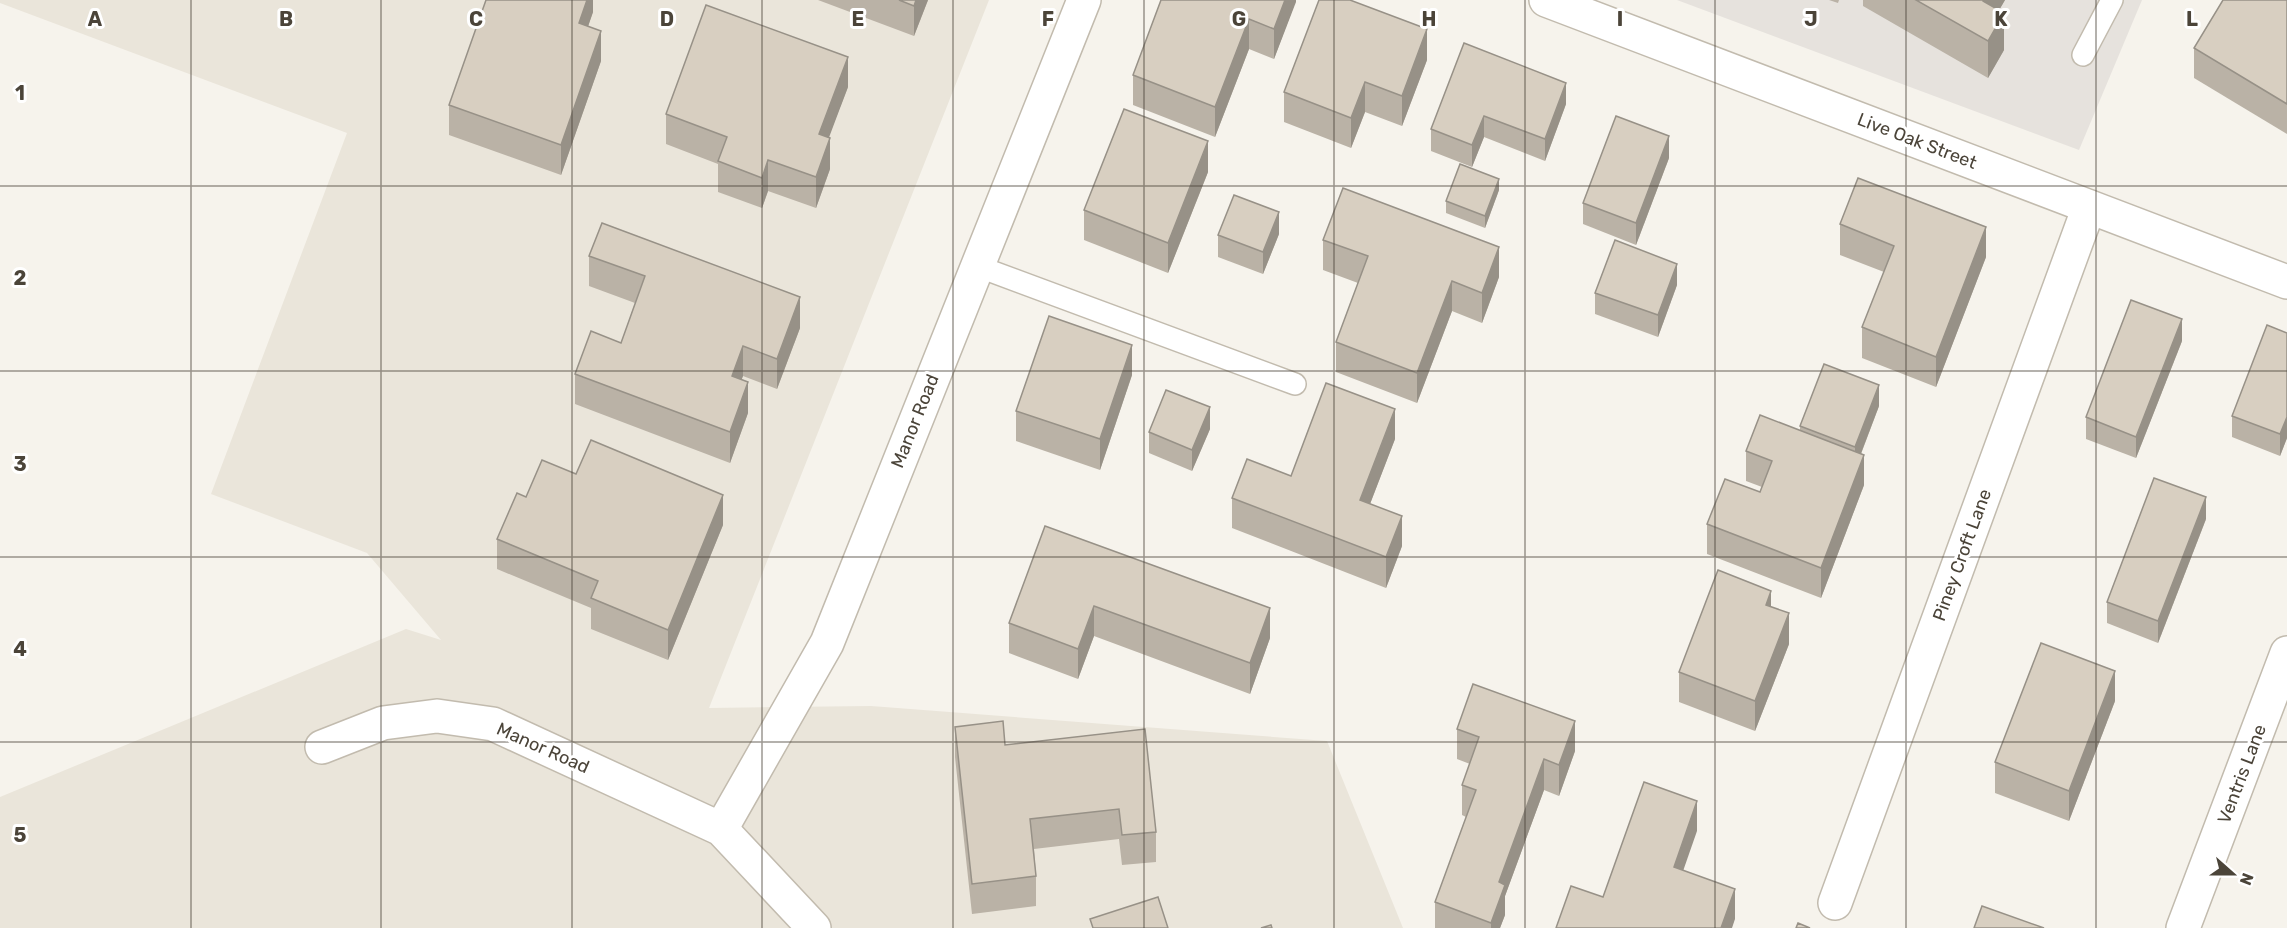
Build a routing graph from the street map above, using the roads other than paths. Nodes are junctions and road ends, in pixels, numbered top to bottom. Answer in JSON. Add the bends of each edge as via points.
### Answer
{"nodes":[{"id":1,"x":1084,"y":0,"type":"edge"},
{"id":2,"x":1546,"y":0,"type":"edge"},
{"id":3,"x":2112,"y":0,"type":"edge"},
{"id":4,"x":2083,"y":55,"type":"dead end"},
{"id":5,"x":2089,"y":207,"type":"junction"},
{"id":6,"x":977,"y":266,"type":"junction"},
{"id":7,"x":2287,"y":282,"type":"edge"},
{"id":8,"x":1295,"y":384,"type":"dead end"},
{"id":9,"x":2287,"y":653,"type":"edge"},
{"id":10,"x":322,"y":747,"type":"dead end"},
{"id":11,"x":721,"y":829,"type":"junction"},
{"id":12,"x":1835,"y":903,"type":"dead end"},
{"id":13,"x":814,"y":928,"type":"edge"},
{"id":14,"x":2184,"y":928,"type":"edge"}],
"edges":[{"from":1,"to":6,"type":"street","name":"Manor Road"},
{"from":2,"to":5,"type":"street","name":"Live Oak Street"},
{"from":3,"to":4,"type":"lane"},
{"from":5,"to":7,"type":"street","name":"Live Oak Street"},
{"from":5,"to":12,"type":"street","name":"Piney Croft Lane"},
{"from":6,"to":8,"type":"lane"},
{"from":6,"to":11,"type":"street","name":"Manor Road","via":[[827,643]]},
{"from":9,"to":14,"type":"street","name":"Ventris Lane"},
{"from":10,"to":11,"type":"street","name":"Manor Road","via":[[383,723],[436,716],[492,724]]},
{"from":11,"to":13,"type":"street","name":"Manor Road"}]}
